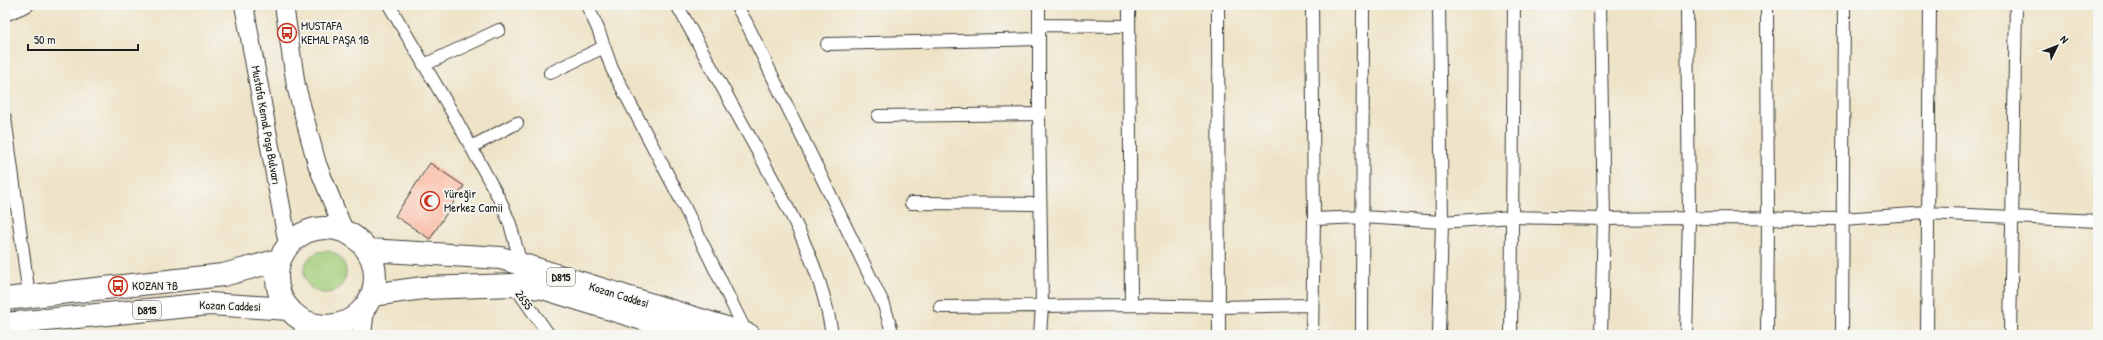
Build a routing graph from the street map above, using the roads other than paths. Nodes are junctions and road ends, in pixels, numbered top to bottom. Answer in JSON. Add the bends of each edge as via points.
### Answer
{"nodes":[{"id":1,"x":28,"y":5,"type":"edge"},
{"id":2,"x":244,"y":5,"type":"edge"},
{"id":3,"x":284,"y":5,"type":"edge"},
{"id":4,"x":389,"y":5,"type":"edge"},
{"id":5,"x":587,"y":5,"type":"edge"},
{"id":6,"x":677,"y":5,"type":"edge"},
{"id":7,"x":736,"y":5,"type":"edge"},
{"id":8,"x":1039,"y":5,"type":"edge"},
{"id":9,"x":1128,"y":5,"type":"edge"},
{"id":10,"x":1218,"y":5,"type":"edge"},
{"id":11,"x":1312,"y":5,"type":"edge"},
{"id":12,"x":1363,"y":5,"type":"edge"},
{"id":13,"x":1439,"y":5,"type":"edge"},
{"id":14,"x":1514,"y":5,"type":"edge"},
{"id":15,"x":1600,"y":5,"type":"edge"},
{"id":16,"x":1687,"y":5,"type":"edge"},
{"id":17,"x":1766,"y":5,"type":"edge"},
{"id":18,"x":1844,"y":5,"type":"edge"},
{"id":19,"x":1930,"y":5,"type":"edge"},
{"id":20,"x":2016,"y":5,"type":"edge"},
{"id":21,"x":5,"y":15,"type":"edge"},
{"id":22,"x":1039,"y":25,"type":"junction"},
{"id":23,"x":1128,"y":26,"type":"junction"},
{"id":24,"x":499,"y":30,"type":"dead end"},
{"id":25,"x":1039,"y":39,"type":"junction"},
{"id":26,"x":827,"y":44,"type":"dead end"},
{"id":27,"x":604,"y":47,"type":"junction"},
{"id":28,"x":424,"y":65,"type":"junction"},
{"id":29,"x":550,"y":73,"type":"dead end"},
{"id":30,"x":1039,"y":114,"type":"junction"},
{"id":31,"x":878,"y":116,"type":"dead end"},
{"id":32,"x":5,"y":118,"type":"edge"},
{"id":33,"x":517,"y":123,"type":"dead end"},
{"id":34,"x":471,"y":147,"type":"junction"},
{"id":35,"x":911,"y":204,"type":"dead end"},
{"id":36,"x":1040,"y":204,"type":"junction"},
{"id":37,"x":1927,"y":213,"type":"junction"},
{"id":38,"x":1363,"y":217,"type":"junction"},
{"id":39,"x":1512,"y":217,"type":"junction"},
{"id":40,"x":2013,"y":217,"type":"junction"},
{"id":41,"x":1689,"y":218,"type":"junction"},
{"id":42,"x":1768,"y":218,"type":"junction"},
{"id":43,"x":1314,"y":219,"type":"junction"},
{"id":44,"x":1604,"y":219,"type":"junction"},
{"id":45,"x":1843,"y":219,"type":"junction"},
{"id":46,"x":2098,"y":221,"type":"edge"},
{"id":47,"x":1442,"y":222,"type":"junction"},
{"id":48,"x":344,"y":231,"type":"junction"},
{"id":49,"x":368,"y":250,"type":"junction"},
{"id":50,"x":284,"y":253,"type":"junction"},
{"id":51,"x":521,"y":264,"type":"junction"},
{"id":52,"x":514,"y":285,"type":"junction"},
{"id":53,"x":30,"y":296,"type":"junction"},
{"id":54,"x":5,"y":299,"type":"edge"},
{"id":55,"x":368,"y":302,"type":"junction"},
{"id":56,"x":1131,"y":305,"type":"junction"},
{"id":57,"x":1312,"y":305,"type":"junction"},
{"id":58,"x":1042,"y":306,"type":"junction"},
{"id":59,"x":940,"y":307,"type":"dead end"},
{"id":60,"x":1219,"y":307,"type":"junction"},
{"id":61,"x":299,"y":321,"type":"edge"},
{"id":62,"x":5,"y":324,"type":"edge"},
{"id":63,"x":362,"y":335,"type":"edge"},
{"id":64,"x":549,"y":335,"type":"edge"},
{"id":65,"x":694,"y":335,"type":"edge"},
{"id":66,"x":748,"y":335,"type":"edge"},
{"id":67,"x":832,"y":335,"type":"edge"},
{"id":68,"x":893,"y":335,"type":"edge"},
{"id":69,"x":1040,"y":335,"type":"edge"},
{"id":70,"x":1219,"y":335,"type":"edge"},
{"id":71,"x":1312,"y":335,"type":"edge"},
{"id":72,"x":1362,"y":335,"type":"edge"},
{"id":73,"x":1438,"y":335,"type":"edge"},
{"id":74,"x":1511,"y":335,"type":"edge"},
{"id":75,"x":1601,"y":335,"type":"edge"},
{"id":76,"x":1686,"y":335,"type":"edge"},
{"id":77,"x":1767,"y":335,"type":"edge"},
{"id":78,"x":1842,"y":335,"type":"edge"},
{"id":79,"x":1927,"y":335,"type":"edge"},
{"id":80,"x":2010,"y":335,"type":"edge"}],
"edges":[{"from":1,"to":21,"type":"street"},
{"from":2,"to":50,"type":"main road","name":"Mustafa Kemal Paşa Bulvarı"},
{"from":3,"to":48,"type":"main road","via":[[296,86],[317,164]]},
{"from":4,"to":28,"type":"street"},
{"from":5,"to":27,"type":"street"},
{"from":6,"to":67,"type":"street","via":[[786,204],[818,276],[828,306]]},
{"from":7,"to":68,"type":"street","via":[[874,283]]},
{"from":8,"to":22,"type":"street"},
{"from":9,"to":23,"type":"street"},
{"from":10,"to":60,"type":"street"},
{"from":11,"to":43,"type":"street"},
{"from":12,"to":38,"type":"street"},
{"from":13,"to":47,"type":"street"},
{"from":14,"to":39,"type":"street"},
{"from":15,"to":44,"type":"street"},
{"from":16,"to":41,"type":"street"},
{"from":17,"to":42,"type":"street"},
{"from":18,"to":45,"type":"street"},
{"from":19,"to":37,"type":"street"},
{"from":20,"to":40,"type":"street"},
{"from":22,"to":23,"type":"street"},
{"from":22,"to":25,"type":"street"},
{"from":23,"to":56,"type":"street"},
{"from":24,"to":28,"type":"street"},
{"from":25,"to":26,"type":"street"},
{"from":25,"to":30,"type":"street"},
{"from":27,"to":29,"type":"street"},
{"from":27,"to":66,"type":"street","via":[[616,76]]},
{"from":28,"to":34,"type":"street"},
{"from":30,"to":31,"type":"street"},
{"from":30,"to":36,"type":"street"},
{"from":32,"to":53,"type":"street"},
{"from":33,"to":34,"type":"street"},
{"from":34,"to":51,"type":"street","via":[[510,224]]},
{"from":35,"to":36,"type":"street"},
{"from":36,"to":58,"type":"street"},
{"from":37,"to":40,"type":"street"},
{"from":37,"to":45,"type":"street"},
{"from":37,"to":79,"type":"street"},
{"from":38,"to":43,"type":"street"},
{"from":38,"to":47,"type":"street"},
{"from":38,"to":72,"type":"street"},
{"from":39,"to":44,"type":"street"},
{"from":39,"to":47,"type":"street"},
{"from":39,"to":74,"type":"street"},
{"from":40,"to":46,"type":"street"},
{"from":40,"to":80,"type":"street"},
{"from":41,"to":42,"type":"street"},
{"from":41,"to":44,"type":"street"},
{"from":41,"to":76,"type":"street"},
{"from":42,"to":45,"type":"street"},
{"from":42,"to":77,"type":"street"},
{"from":43,"to":57,"type":"street"},
{"from":44,"to":75,"type":"street"},
{"from":45,"to":78,"type":"street"},
{"from":47,"to":73,"type":"street"},
{"from":48,"to":49,"type":"highway","via":[[358,239]]},
{"from":48,"to":50,"type":"highway","via":[[329,227],[314,229],[299,235]]},
{"from":49,"to":51,"type":"highway","name":"Kozan Caddesi","number":"D815","via":[[502,258]]},
{"from":49,"to":55,"type":"highway","via":[[374,264],[376,280]]},
{"from":50,"to":53,"type":"highway","number":"D815","via":[[223,275]]},
{"from":50,"to":61,"type":"highway","via":[[277,277],[280,294]]},
{"from":51,"to":66,"type":"highway","name":"Kozan Caddesi","number":"D815"},
{"from":52,"to":55,"type":"highway","name":"Kozan Caddesi","number":"D815","via":[[423,288]]},
{"from":52,"to":64,"type":"street","name":"2655"},
{"from":52,"to":65,"type":"highway","name":"Kozan Caddesi","number":"D815","via":[[543,288]]},
{"from":53,"to":54,"type":"highway","number":"D815"},
{"from":55,"to":61,"type":"highway","via":[[352,320],[335,326],[318,326]]},
{"from":55,"to":63,"type":"main road"},
{"from":56,"to":58,"type":"street"},
{"from":56,"to":60,"type":"street"},
{"from":57,"to":60,"type":"street"},
{"from":57,"to":71,"type":"street"},
{"from":58,"to":59,"type":"street"},
{"from":58,"to":69,"type":"street"},
{"from":60,"to":70,"type":"street"},
{"from":61,"to":62,"type":"highway","name":"Kozan Caddesi","number":"D815","via":[[209,304]]}]}
